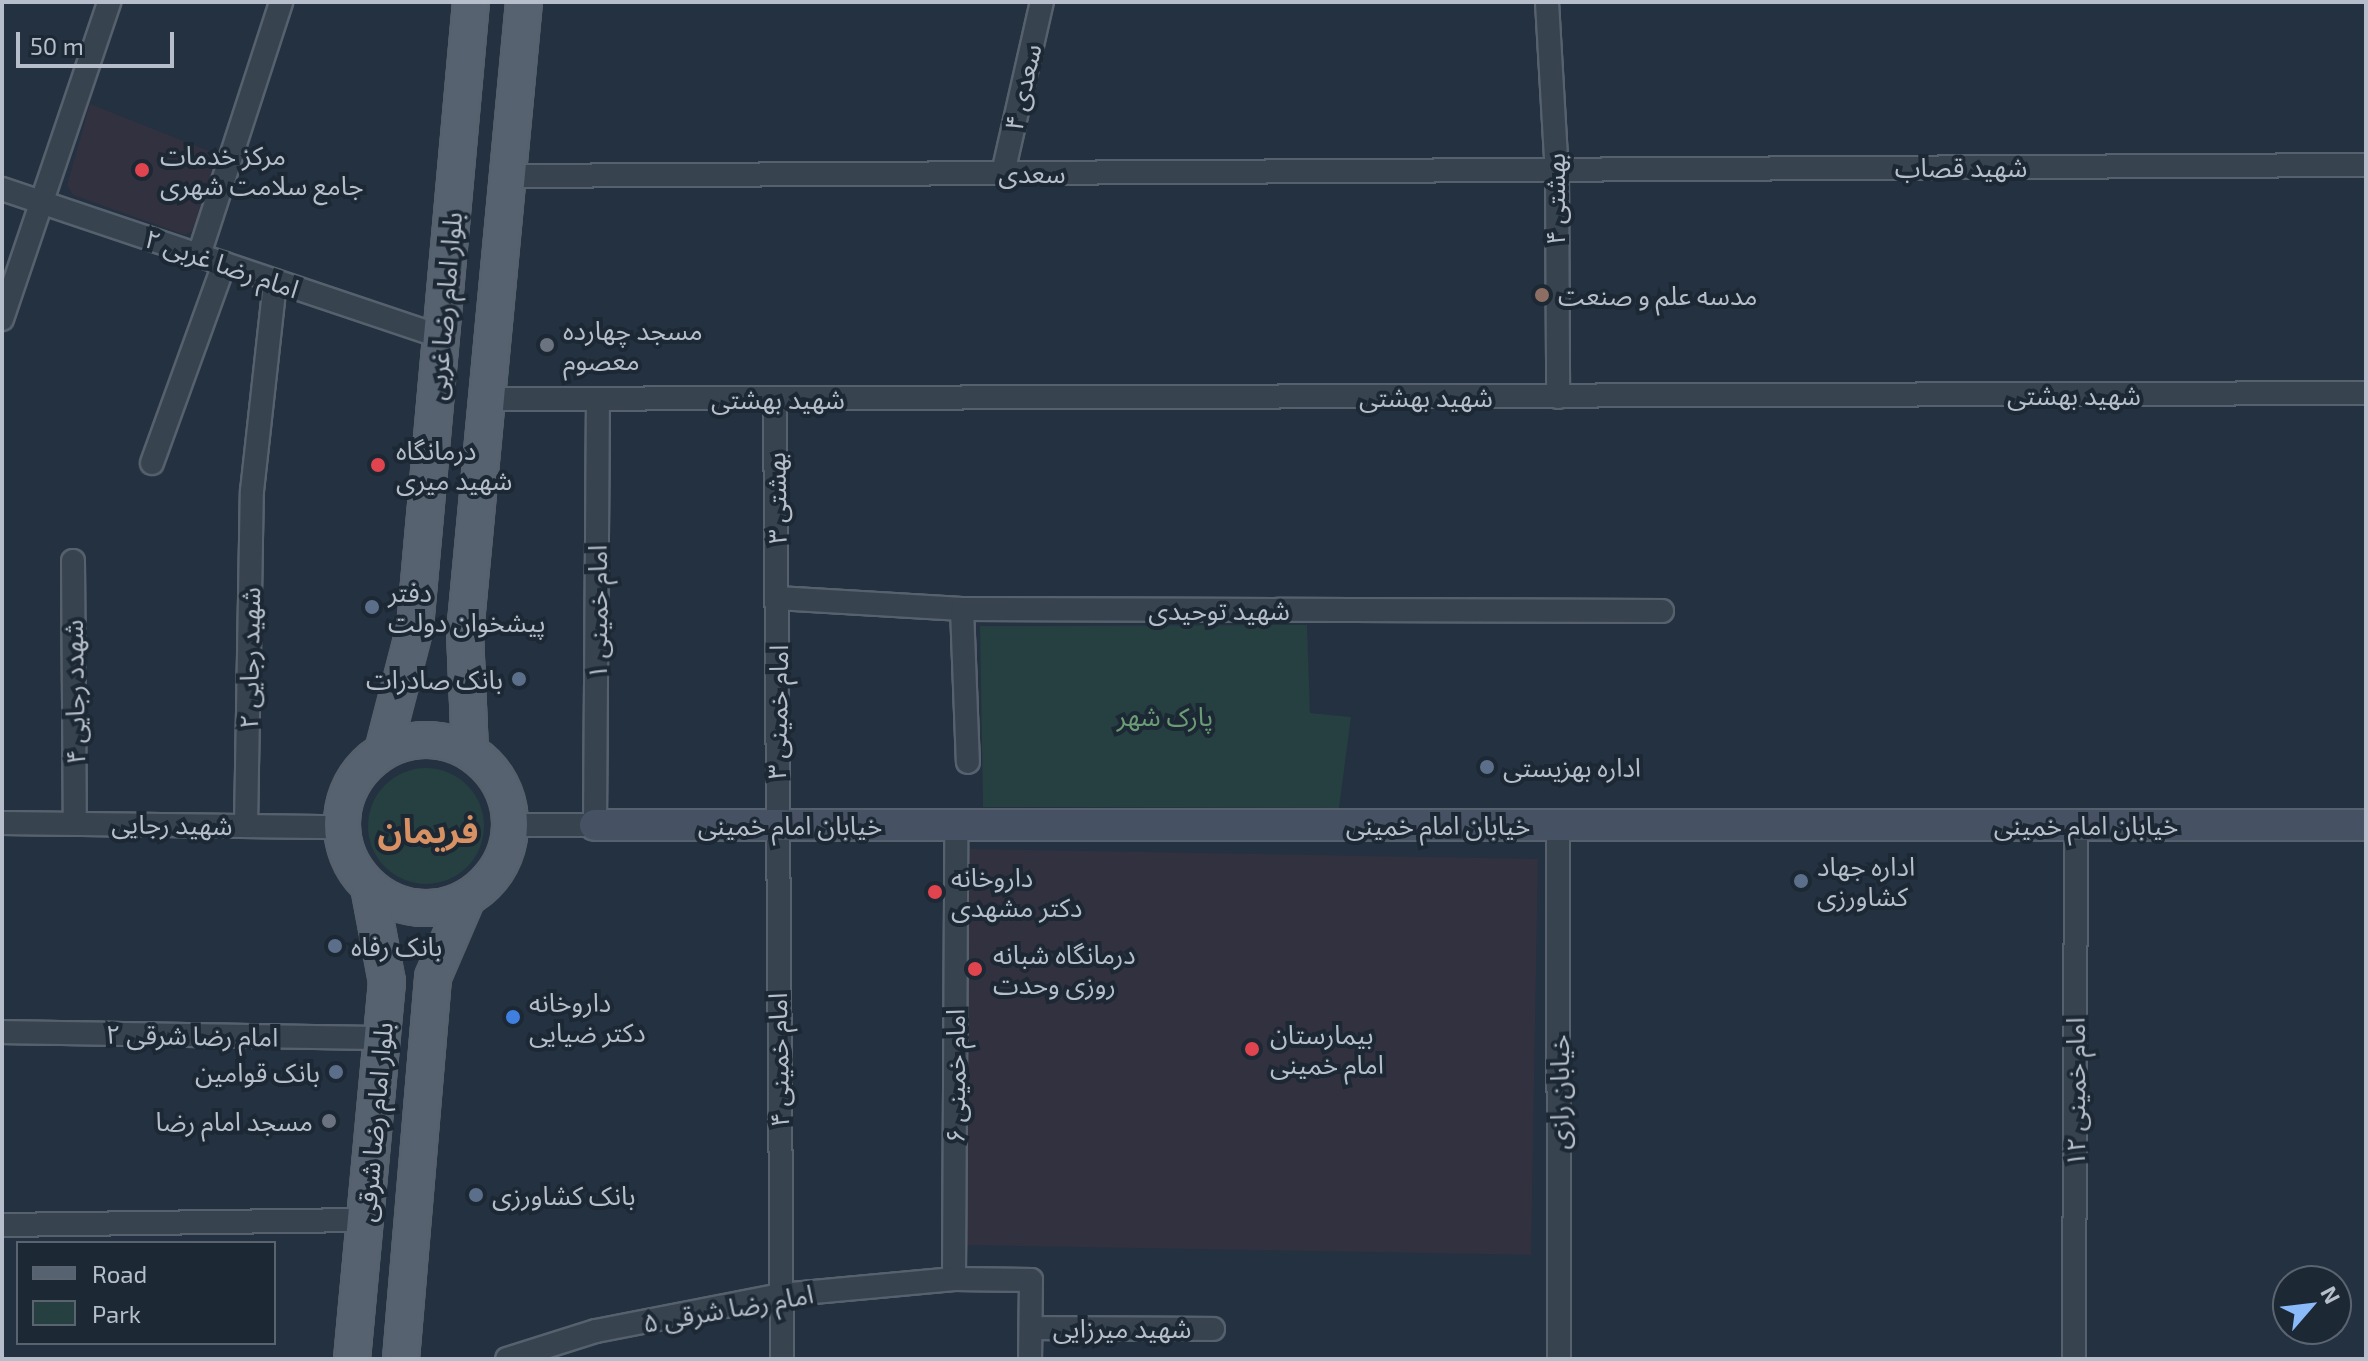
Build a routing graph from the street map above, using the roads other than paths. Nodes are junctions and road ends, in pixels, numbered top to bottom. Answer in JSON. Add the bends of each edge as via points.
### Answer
{"nodes":[{"id":1,"x":109,"y":2,"type":"edge"},
{"id":2,"x":281,"y":2,"type":"edge"},
{"id":3,"x":471,"y":2,"type":"edge"},
{"id":4,"x":524,"y":2,"type":"edge"},
{"id":5,"x":1042,"y":2,"type":"edge"},
{"id":6,"x":1547,"y":2,"type":"edge"},
{"id":7,"x":2366,"y":165,"type":"edge"},
{"id":8,"x":1003,"y":173,"type":"junction"},
{"id":9,"x":1557,"y":173,"type":"junction"},
{"id":10,"x":508,"y":176,"type":"junction"},
{"id":11,"x":2,"y":189,"type":"edge"},
{"id":12,"x":42,"y":203,"type":"junction"},
{"id":13,"x":199,"y":255,"type":"junction"},
{"id":14,"x":224,"y":264,"type":"junction"},
{"id":15,"x":275,"y":281,"type":"junction"},
{"id":16,"x":2,"y":319,"type":"edge"},
{"id":17,"x":441,"y":337,"type":"junction"},
{"id":18,"x":2366,"y":393,"type":"edge"},
{"id":19,"x":1558,"y":397,"type":"junction"},
{"id":20,"x":487,"y":399,"type":"junction"},
{"id":21,"x":598,"y":399,"type":"junction"},
{"id":22,"x":775,"y":399,"type":"junction"},
{"id":23,"x":152,"y":463,"type":"dead end"},
{"id":24,"x":73,"y":561,"type":"dead end"},
{"id":25,"x":777,"y":598,"type":"junction"},
{"id":26,"x":962,"y":609,"type":"junction"},
{"id":27,"x":1662,"y":611,"type":"dead end"},
{"id":28,"x":383,"y":751,"type":"junction"},
{"id":29,"x":470,"y":752,"type":"junction"},
{"id":30,"x":968,"y":762,"type":"dead end"},
{"id":31,"x":75,"y":822,"type":"junction"},
{"id":32,"x":2,"y":823,"type":"edge"},
{"id":33,"x":510,"y":825,"type":"junction"},
{"id":34,"x":595,"y":825,"type":"junction"},
{"id":35,"x":775,"y":825,"type":"junction"},
{"id":36,"x":956,"y":825,"type":"junction"},
{"id":37,"x":1558,"y":825,"type":"junction"},
{"id":38,"x":2076,"y":825,"type":"junction"},
{"id":39,"x":2366,"y":825,"type":"edge"},
{"id":40,"x":246,"y":826,"type":"junction"},
{"id":41,"x":341,"y":827,"type":"junction"},
{"id":42,"x":369,"y":887,"type":"junction"},
{"id":43,"x":467,"y":898,"type":"junction"},
{"id":44,"x":2,"y":1032,"type":"edge"},
{"id":45,"x":382,"y":1038,"type":"junction"},
{"id":46,"x":365,"y":1220,"type":"junction"},
{"id":47,"x":7,"y":1225,"type":"edge"},
{"id":48,"x":954,"y":1279,"type":"junction"},
{"id":49,"x":781,"y":1295,"type":"junction"},
{"id":50,"x":1032,"y":1328,"type":"junction"},
{"id":51,"x":1213,"y":1329,"type":"dead end"},
{"id":52,"x":352,"y":1359,"type":"edge"},
{"id":53,"x":401,"y":1359,"type":"edge"},
{"id":54,"x":507,"y":1359,"type":"edge"},
{"id":55,"x":782,"y":1359,"type":"edge"},
{"id":56,"x":1030,"y":1359,"type":"edge"},
{"id":57,"x":1559,"y":1359,"type":"edge"},
{"id":58,"x":2074,"y":1359,"type":"edge"}],
"edges":[{"from":1,"to":12,"type":"street"},
{"from":2,"to":13,"type":"street"},
{"from":3,"to":17,"type":"main road","name":"بلوار امام رضا غربی"},
{"from":4,"to":10,"type":"main road","name":"بلوار امام رضا غربی"},
{"from":5,"to":8,"type":"street","name":"سعدی ۴"},
{"from":6,"to":9,"type":"street","name":"بهشتی ۴"},
{"from":7,"to":9,"type":"street","name":"شهید قصاب"},
{"from":8,"to":9,"type":"street","name":"سعدی"},
{"from":8,"to":10,"type":"street","name":"سعدی"},
{"from":9,"to":19,"type":"street","name":"بهشتی ۴"},
{"from":10,"to":20,"type":"main road","name":"بلوار امام رضا غربی"},
{"from":11,"to":12,"type":"street","name":"امام رضا غربی ۲"},
{"from":12,"to":13,"type":"street","name":"امام رضا غربی ۲"},
{"from":12,"to":16,"type":"street"},
{"from":13,"to":14,"type":"street","name":"امام رضا غربی ۲"},
{"from":14,"to":15,"type":"street","name":"امام رضا غربی ۲"},
{"from":14,"to":23,"type":"street"},
{"from":15,"to":17,"type":"street","name":"امام رضا غربی ۲"},
{"from":15,"to":40,"type":"street","name":"شهید رجایی ۲","via":[[252,491]]},
{"from":17,"to":28,"type":"main road","name":"بلوار امام رضا غربی","via":[[415,627]]},
{"from":18,"to":19,"type":"street","name":"شهید بهشتی"},
{"from":19,"to":22,"type":"street","name":"شهید بهشتی"},
{"from":20,"to":21,"type":"street","name":"شهید بهشتی"},
{"from":20,"to":29,"type":"main road","name":"بلوار امام رضا غربی","via":[[465,633]]},
{"from":21,"to":22,"type":"street","name":"شهید بهشتی"},
{"from":21,"to":34,"type":"street","name":"امام خمینی ۱"},
{"from":22,"to":25,"type":"street","name":"بهشتی ۳"},
{"from":24,"to":31,"type":"street","name":"شهدد رجایی ۴"},
{"from":25,"to":26,"type":"street","name":"شهید توحیدی"},
{"from":25,"to":35,"type":"street","name":"امام خمینی ۳"},
{"from":26,"to":27,"type":"street","name":"شهید توحیدی"},
{"from":26,"to":30,"type":"street"},
{"from":28,"to":29,"type":"main road","via":[[411,740],[441,741]]},
{"from":28,"to":41,"type":"main road","via":[[360,770]]},
{"from":29,"to":33,"type":"main road","via":[[506,797]]},
{"from":31,"to":32,"type":"street","name":"شهید رجایی"},
{"from":31,"to":40,"type":"street","name":"شهید رجایی"},
{"from":33,"to":34,"type":"street","name":"خیابان امام خمینی"},
{"from":33,"to":43,"type":"main road","via":[[505,854],[490,879]]},
{"from":34,"to":35,"type":"street","name":"خیابان امام خمینی"},
{"from":35,"to":36,"type":"street","name":"خیابان امام خمینی"},
{"from":35,"to":49,"type":"street","name":"امام خمینی ۴"},
{"from":36,"to":37,"type":"street","name":"خیابان امام خمینی"},
{"from":36,"to":48,"type":"street","name":"امام خمینی ۶"},
{"from":37,"to":38,"type":"street","name":"خیابان امام خمینی"},
{"from":37,"to":57,"type":"street","name":"خیابان رازی"},
{"from":38,"to":39,"type":"street","name":"خیابان امام خمینی"},
{"from":38,"to":58,"type":"street","name":"امام خمینی ۱۲"},
{"from":40,"to":41,"type":"street","name":"شهید رجایی"},
{"from":41,"to":42,"type":"main road","via":[[352,867]]},
{"from":42,"to":43,"type":"main road","via":[[416,908]]},
{"from":42,"to":45,"type":"main road","name":"بلوار امام رضا شرقی","via":[[387,982]]},
{"from":43,"to":53,"type":"main road","name":"بلوار امام رضا شرقی","via":[[433,977]]},
{"from":44,"to":45,"type":"street","name":"امام رضا شرقی ۲"},
{"from":45,"to":46,"type":"main road","name":"بلوار امام رضا شرقی"},
{"from":46,"to":47,"type":"street"},
{"from":46,"to":52,"type":"main road","name":"بلوار امام رضا شرقی"},
{"from":48,"to":49,"type":"street","name":"امام رضا شرقی ۵"},
{"from":48,"to":50,"type":"street","name":"امام رضا شرقی ۵","via":[[1031,1280]]},
{"from":49,"to":54,"type":"street","name":"امام رضا شرقی ۵","via":[[596,1331]]},
{"from":49,"to":55,"type":"street","name":"امام خمینی ۴"},
{"from":50,"to":51,"type":"street","name":"شهید میرزایی"},
{"from":50,"to":56,"type":"street"}]}
